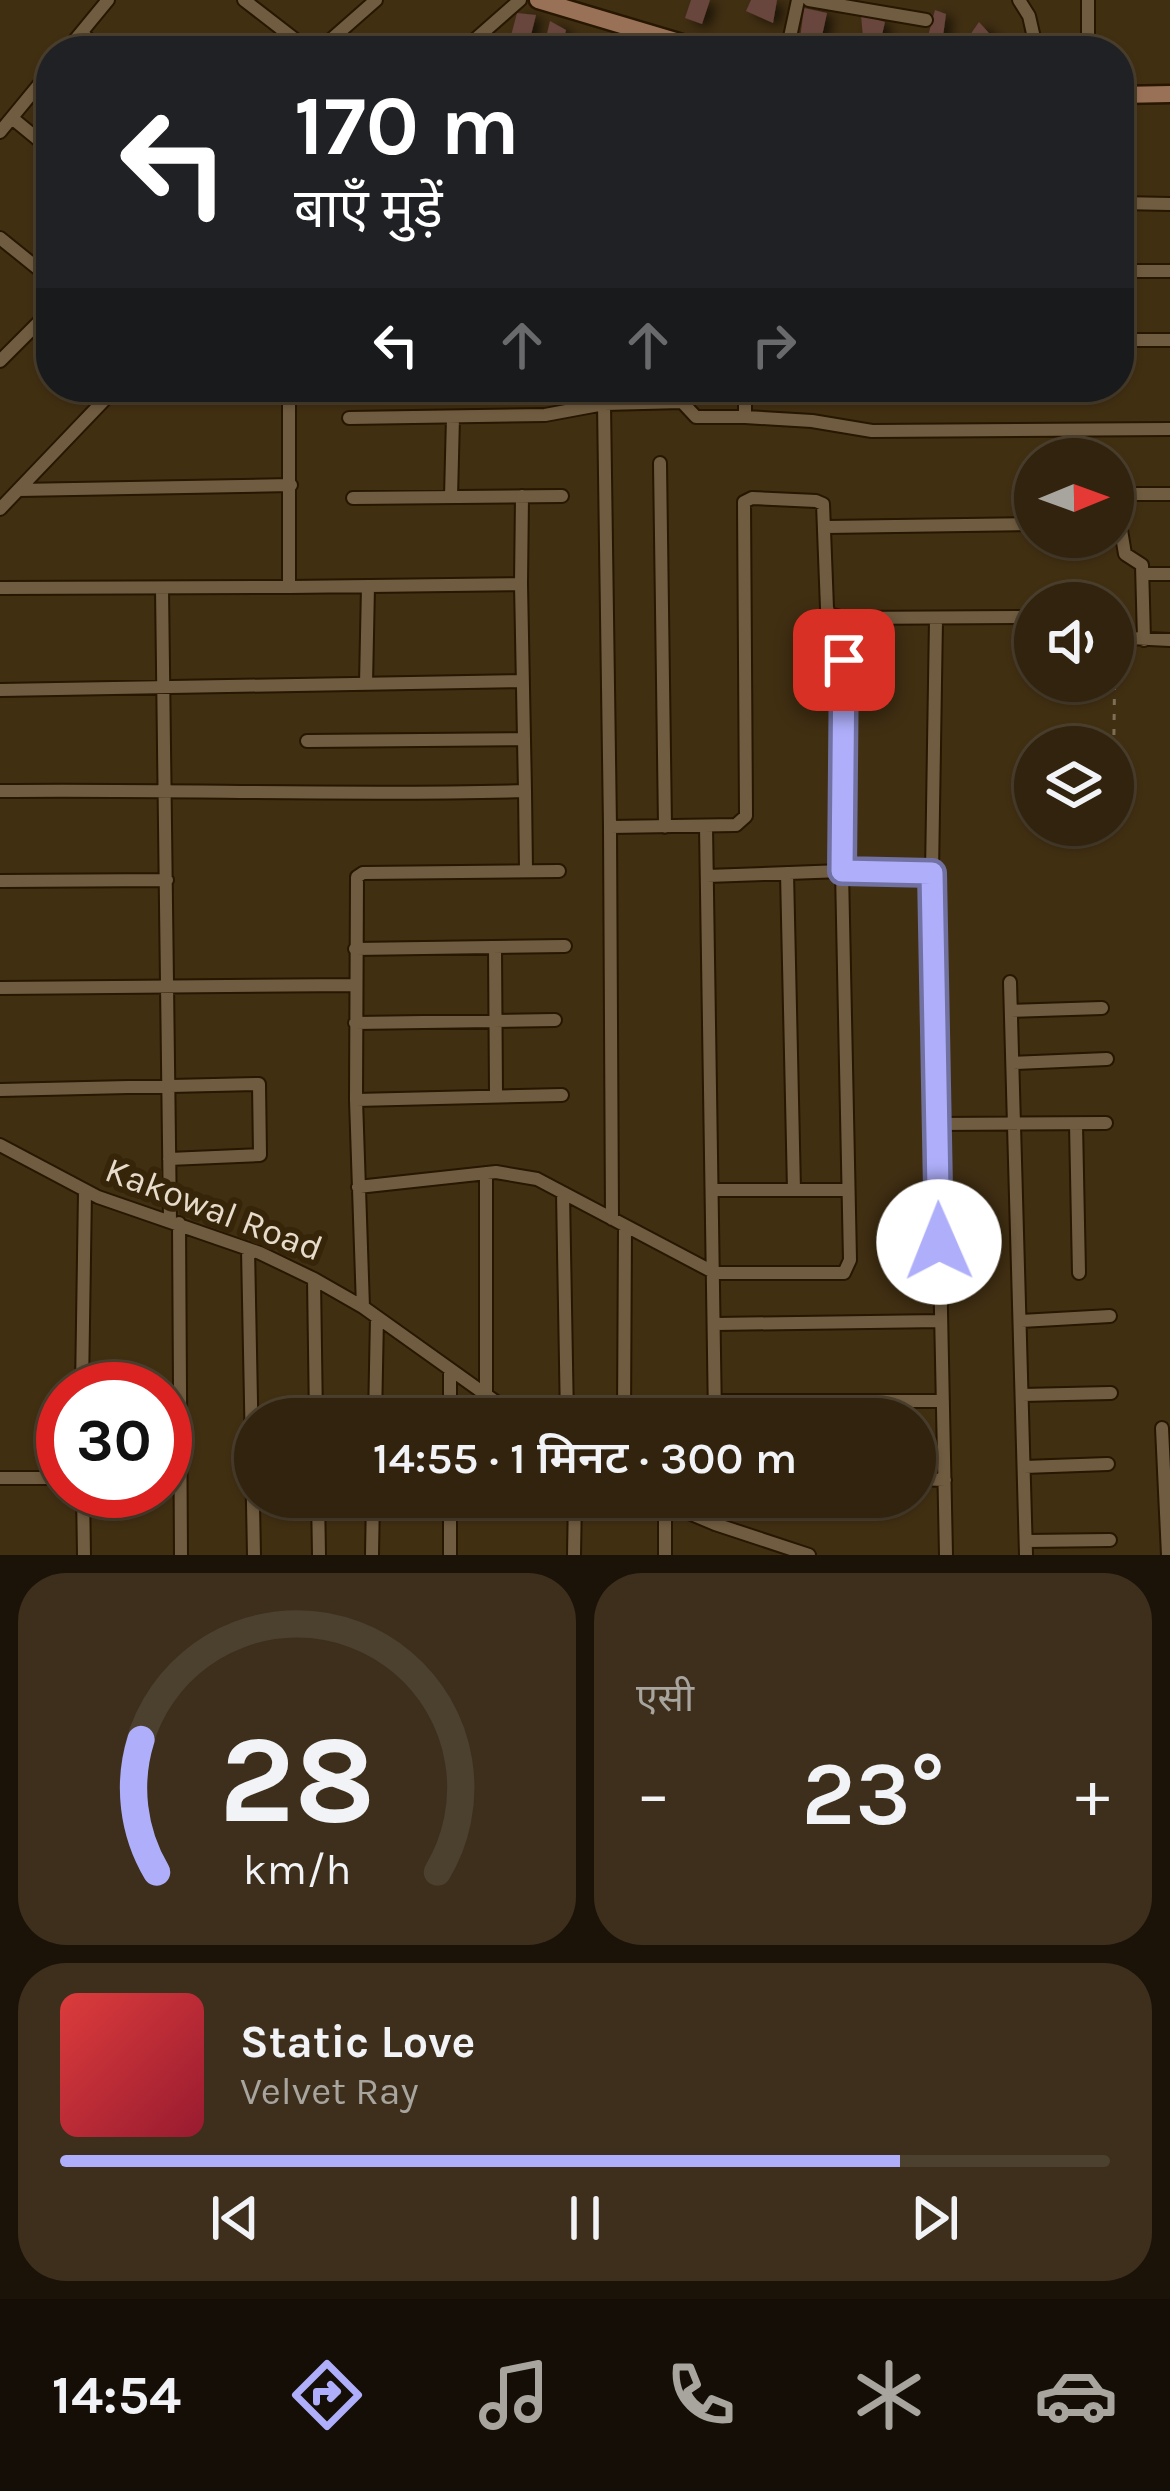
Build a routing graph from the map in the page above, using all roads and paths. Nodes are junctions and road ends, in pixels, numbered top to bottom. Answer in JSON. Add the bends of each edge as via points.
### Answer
{"nodes":[{"id":1,"x":108,"y":0,"type":"edge"},
{"id":2,"x":244,"y":0,"type":"edge"},
{"id":3,"x":376,"y":0,"type":"edge"},
{"id":4,"x":520,"y":0,"type":"edge"},
{"id":5,"x":538,"y":0,"type":"edge"},
{"id":6,"x":798,"y":0,"type":"edge"},
{"id":7,"x":809,"y":0,"type":"edge"},
{"id":8,"x":1018,"y":0,"type":"edge"},
{"id":9,"x":1088,"y":0,"type":"edge"},
{"id":10,"x":853,"y":4,"type":"edge"},
{"id":11,"x":926,"y":20,"type":"dead end"},
{"id":12,"x":80,"y":33,"type":"junction"},
{"id":13,"x":78,"y":36,"type":"edge"},
{"id":14,"x":84,"y":36,"type":"edge"},
{"id":15,"x":293,"y":36,"type":"edge"},
{"id":16,"x":332,"y":36,"type":"edge"},
{"id":17,"x":479,"y":36,"type":"edge"},
{"id":18,"x":659,"y":36,"type":"edge"},
{"id":19,"x":790,"y":36,"type":"edge"},
{"id":20,"x":1034,"y":36,"type":"edge"},
{"id":21,"x":1088,"y":36,"type":"edge"},
{"id":22,"x":36,"y":88,"type":"edge"},
{"id":23,"x":1170,"y":94,"type":"edge"},
{"id":24,"x":1134,"y":95,"type":"edge"},
{"id":25,"x":12,"y":118,"type":"junction"},
{"id":26,"x":0,"y":133,"type":"edge"},
{"id":27,"x":36,"y":138,"type":"edge"},
{"id":28,"x":1134,"y":203,"type":"edge"},
{"id":29,"x":1170,"y":203,"type":"edge"},
{"id":30,"x":0,"y":238,"type":"edge"},
{"id":31,"x":36,"y":267,"type":"edge"},
{"id":32,"x":1134,"y":271,"type":"edge"},
{"id":33,"x":1170,"y":272,"type":"edge"},
{"id":34,"x":36,"y":325,"type":"edge"},
{"id":35,"x":1134,"y":340,"type":"edge"},
{"id":36,"x":1170,"y":340,"type":"edge"},
{"id":37,"x":0,"y":361,"type":"edge"},
{"id":38,"x":102,"y":402,"type":"edge"},
{"id":39,"x":291,"y":402,"type":"edge"},
{"id":40,"x":656,"y":402,"type":"edge"},
{"id":41,"x":683,"y":402,"type":"edge"},
{"id":42,"x":745,"y":402,"type":"edge"},
{"id":43,"x":604,"y":404,"type":"junction"},
{"id":44,"x":453,"y":417,"type":"junction"},
{"id":45,"x":745,"y":417,"type":"junction"},
{"id":46,"x":349,"y":418,"type":"dead end"},
{"id":47,"x":1170,"y":429,"type":"edge"},
{"id":48,"x":661,"y":463,"type":"dead end"},
{"id":49,"x":290,"y":484,"type":"junction"},
{"id":50,"x":18,"y":490,"type":"junction"},
{"id":51,"x":1136,"y":494,"type":"dead end"},
{"id":52,"x":1170,"y":494,"type":"edge"},
{"id":53,"x":522,"y":496,"type":"junction"},
{"id":54,"x":562,"y":496,"type":"dead end"},
{"id":55,"x":451,"y":497,"type":"junction"},
{"id":56,"x":353,"y":498,"type":"dead end"},
{"id":57,"x":0,"y":509,"type":"edge"},
{"id":58,"x":1014,"y":524,"type":"edge"},
{"id":59,"x":826,"y":527,"type":"junction"},
{"id":60,"x":1134,"y":558,"type":"edge"},
{"id":61,"x":1143,"y":574,"type":"junction"},
{"id":62,"x":1170,"y":574,"type":"edge"},
{"id":63,"x":521,"y":584,"type":"junction"},
{"id":64,"x":368,"y":586,"type":"junction"},
{"id":65,"x":289,"y":587,"type":"junction"},
{"id":66,"x":0,"y":588,"type":"edge"},
{"id":67,"x":162,"y":588,"type":"junction"},
{"id":68,"x":1014,"y":617,"type":"edge"},
{"id":69,"x":844,"y":618,"type":"junction"},
{"id":70,"x":936,"y":619,"type":"junction"},
{"id":71,"x":1134,"y":637,"type":"edge"},
{"id":72,"x":1144,"y":640,"type":"junction"},
{"id":73,"x":1170,"y":640,"type":"edge"},
{"id":74,"x":523,"y":681,"type":"junction"},
{"id":75,"x":366,"y":684,"type":"junction"},
{"id":76,"x":166,"y":686,"type":"junction"},
{"id":77,"x":0,"y":690,"type":"edge"},
{"id":78,"x":524,"y":739,"type":"junction"},
{"id":79,"x":307,"y":741,"type":"dead end"},
{"id":80,"x":166,"y":789,"type":"junction"},
{"id":81,"x":525,"y":790,"type":"junction"},
{"id":82,"x":0,"y":791,"type":"edge"},
{"id":83,"x":665,"y":826,"type":"junction"},
{"id":84,"x":706,"y":826,"type":"junction"},
{"id":85,"x":610,"y":827,"type":"junction"},
{"id":86,"x":526,"y":871,"type":"junction"},
{"id":87,"x":559,"y":871,"type":"dead end"},
{"id":88,"x":842,"y":871,"type":"junction"},
{"id":89,"x":788,"y":873,"type":"junction"},
{"id":90,"x":932,"y":873,"type":"junction"},
{"id":91,"x":707,"y":875,"type":"junction"},
{"id":92,"x":0,"y":880,"type":"edge"},
{"id":93,"x":167,"y":880,"type":"junction"},
{"id":94,"x":566,"y":946,"type":"dead end"},
{"id":95,"x":495,"y":947,"type":"junction"},
{"id":96,"x":355,"y":949,"type":"junction"},
{"id":97,"x":1010,"y":982,"type":"dead end"},
{"id":98,"x":354,"y":985,"type":"junction"},
{"id":99,"x":167,"y":986,"type":"junction"},
{"id":100,"x":0,"y":988,"type":"edge"},
{"id":101,"x":1102,"y":1008,"type":"dead end"},
{"id":102,"x":1011,"y":1011,"type":"junction"},
{"id":103,"x":555,"y":1020,"type":"dead end"},
{"id":104,"x":496,"y":1022,"type":"junction"},
{"id":105,"x":355,"y":1024,"type":"junction"},
{"id":106,"x":1107,"y":1059,"type":"dead end"},
{"id":107,"x":1012,"y":1063,"type":"junction"},
{"id":108,"x":169,"y":1085,"type":"junction"},
{"id":109,"x":0,"y":1090,"type":"edge"},
{"id":110,"x":496,"y":1095,"type":"junction"},
{"id":111,"x":562,"y":1095,"type":"dead end"},
{"id":112,"x":356,"y":1100,"type":"junction"},
{"id":113,"x":1014,"y":1123,"type":"junction"},
{"id":114,"x":936,"y":1124,"type":"junction"},
{"id":115,"x":1076,"y":1124,"type":"junction"},
{"id":116,"x":1106,"y":1124,"type":"dead end"},
{"id":117,"x":0,"y":1145,"type":"edge"},
{"id":118,"x":170,"y":1159,"type":"junction"},
{"id":119,"x":486,"y":1173,"type":"junction"},
{"id":120,"x":358,"y":1187,"type":"junction"},
{"id":121,"x":712,"y":1190,"type":"junction"},
{"id":122,"x":794,"y":1190,"type":"junction"},
{"id":123,"x":848,"y":1190,"type":"junction"},
{"id":124,"x":85,"y":1191,"type":"junction"},
{"id":125,"x":563,"y":1192,"type":"junction"},
{"id":126,"x":174,"y":1222,"type":"junction"},
{"id":127,"x":619,"y":1222,"type":"junction"},
{"id":128,"x":248,"y":1249,"type":"junction"},
{"id":129,"x":715,"y":1273,"type":"junction"},
{"id":130,"x":1079,"y":1274,"type":"dead end"},
{"id":131,"x":314,"y":1279,"type":"junction"},
{"id":132,"x":363,"y":1307,"type":"junction"},
{"id":133,"x":1110,"y":1316,"type":"dead end"},
{"id":134,"x":377,"y":1317,"type":"junction"},
{"id":135,"x":941,"y":1321,"type":"junction"},
{"id":136,"x":1021,"y":1321,"type":"junction"},
{"id":137,"x":715,"y":1324,"type":"junction"},
{"id":138,"x":82,"y":1362,"type":"edge"},
{"id":139,"x":178,"y":1362,"type":"edge"},
{"id":140,"x":450,"y":1369,"type":"junction"},
{"id":141,"x":1111,"y":1393,"type":"dead end"},
{"id":142,"x":486,"y":1394,"type":"junction"},
{"id":143,"x":1022,"y":1395,"type":"junction"},
{"id":144,"x":316,"y":1398,"type":"edge"},
{"id":145,"x":375,"y":1398,"type":"edge"},
{"id":146,"x":450,"y":1398,"type":"edge"},
{"id":147,"x":491,"y":1398,"type":"edge"},
{"id":148,"x":567,"y":1398,"type":"edge"},
{"id":149,"x":623,"y":1398,"type":"edge"},
{"id":150,"x":715,"y":1398,"type":"edge"},
{"id":151,"x":936,"y":1401,"type":"edge"},
{"id":152,"x":943,"y":1401,"type":"junction"},
{"id":153,"x":1162,"y":1428,"type":"dead end"},
{"id":154,"x":1108,"y":1464,"type":"dead end"},
{"id":155,"x":1024,"y":1467,"type":"junction"},
{"id":156,"x":0,"y":1478,"type":"edge"},
{"id":157,"x":36,"y":1478,"type":"edge"},
{"id":158,"x":936,"y":1480,"type":"edge"},
{"id":159,"x":944,"y":1480,"type":"junction"},
{"id":160,"x":83,"y":1518,"type":"edge"},
{"id":161,"x":181,"y":1518,"type":"edge"},
{"id":162,"x":318,"y":1518,"type":"edge"},
{"id":163,"x":373,"y":1518,"type":"edge"},
{"id":164,"x":450,"y":1518,"type":"edge"},
{"id":165,"x":575,"y":1518,"type":"edge"},
{"id":166,"x":660,"y":1518,"type":"edge"},
{"id":167,"x":701,"y":1518,"type":"edge"},
{"id":168,"x":715,"y":1518,"type":"edge"},
{"id":169,"x":715,"y":1524,"type":"junction"},
{"id":170,"x":1110,"y":1540,"type":"dead end"},
{"id":171,"x":1026,"y":1548,"type":"edge"},
{"id":172,"x":771,"y":1549,"type":"edge"},
{"id":173,"x":84,"y":1555,"type":"edge"},
{"id":174,"x":181,"y":1555,"type":"edge"},
{"id":175,"x":254,"y":1555,"type":"edge"},
{"id":176,"x":319,"y":1555,"type":"edge"},
{"id":177,"x":372,"y":1555,"type":"edge"},
{"id":178,"x":450,"y":1555,"type":"edge"},
{"id":179,"x":574,"y":1555,"type":"edge"},
{"id":180,"x":665,"y":1555,"type":"edge"},
{"id":181,"x":809,"y":1555,"type":"edge"},
{"id":182,"x":946,"y":1555,"type":"edge"},
{"id":183,"x":1168,"y":1555,"type":"edge"}],
"edges":[{"from":1,"to":12,"type":"street"},
{"from":2,"to":15,"type":"street"},
{"from":3,"to":16,"type":"street"},
{"from":4,"to":17,"type":"street"},
{"from":5,"to":18,"type":"street"},
{"from":6,"to":19,"type":"street"},
{"from":7,"to":10,"type":"street"},
{"from":8,"to":20,"type":"street"},
{"from":9,"to":21,"type":"street"},
{"from":10,"to":11,"type":"street"},
{"from":12,"to":13,"type":"street"},
{"from":12,"to":14,"type":"street"},
{"from":22,"to":25,"type":"street"},
{"from":23,"to":24,"type":"street"},
{"from":25,"to":26,"type":"street"},
{"from":25,"to":27,"type":"street"},
{"from":28,"to":29,"type":"street"},
{"from":30,"to":31,"type":"street"},
{"from":32,"to":33,"type":"street"},
{"from":34,"to":37,"type":"street"},
{"from":35,"to":36,"type":"street"},
{"from":38,"to":50,"type":"street"},
{"from":39,"to":49,"type":"street"},
{"from":40,"to":43,"type":"street"},
{"from":41,"to":45,"type":"street","via":[[696,417]]},
{"from":42,"to":45,"type":"street"},
{"from":43,"to":44,"type":"street"},
{"from":43,"to":85,"type":"street"},
{"from":44,"to":46,"type":"street"},
{"from":44,"to":55,"type":"street"},
{"from":45,"to":47,"type":"street","via":[[872,431]]},
{"from":48,"to":83,"type":"street"},
{"from":49,"to":50,"type":"street"},
{"from":49,"to":65,"type":"street"},
{"from":50,"to":57,"type":"street"},
{"from":51,"to":52,"type":"street"},
{"from":53,"to":54,"type":"street"},
{"from":53,"to":55,"type":"street"},
{"from":53,"to":63,"type":"street"},
{"from":55,"to":56,"type":"street"},
{"from":58,"to":59,"type":"street"},
{"from":59,"to":69,"type":"street","via":[[827,608]]},
{"from":59,"to":84,"type":"street","via":[[816,501],[744,502],[746,816],[736,825]]},
{"from":60,"to":61,"type":"street"},
{"from":61,"to":62,"type":"street"},
{"from":61,"to":72,"type":"street"},
{"from":63,"to":64,"type":"street"},
{"from":63,"to":74,"type":"street"},
{"from":64,"to":65,"type":"street"},
{"from":64,"to":75,"type":"street"},
{"from":65,"to":67,"type":"street"},
{"from":66,"to":67,"type":"street"},
{"from":67,"to":76,"type":"street"},
{"from":68,"to":70,"type":"street"},
{"from":69,"to":70,"type":"street"},
{"from":69,"to":88,"type":"street"},
{"from":70,"to":90,"type":"street"},
{"from":71,"to":72,"type":"street"},
{"from":72,"to":73,"type":"street"},
{"from":74,"to":75,"type":"street"},
{"from":74,"to":78,"type":"street"},
{"from":75,"to":76,"type":"street"},
{"from":76,"to":77,"type":"street"},
{"from":76,"to":80,"type":"street"},
{"from":78,"to":79,"type":"street"},
{"from":78,"to":81,"type":"street"},
{"from":80,"to":81,"type":"street"},
{"from":80,"to":82,"type":"street"},
{"from":80,"to":93,"type":"street"},
{"from":81,"to":86,"type":"street"},
{"from":83,"to":84,"type":"street"},
{"from":83,"to":85,"type":"street"},
{"from":84,"to":91,"type":"street"},
{"from":85,"to":127,"type":"street"},
{"from":86,"to":87,"type":"street"},
{"from":86,"to":96,"type":"street","via":[[363,873],[354,886]]},
{"from":88,"to":89,"type":"street"},
{"from":88,"to":90,"type":"street"},
{"from":88,"to":123,"type":"street"},
{"from":89,"to":91,"type":"street"},
{"from":89,"to":122,"type":"street"},
{"from":90,"to":114,"type":"street"},
{"from":91,"to":121,"type":"street"},
{"from":92,"to":93,"type":"street"},
{"from":93,"to":99,"type":"street"},
{"from":94,"to":95,"type":"street"},
{"from":95,"to":96,"type":"street"},
{"from":95,"to":104,"type":"street"},
{"from":96,"to":98,"type":"street"},
{"from":97,"to":102,"type":"street"},
{"from":98,"to":99,"type":"street"},
{"from":98,"to":105,"type":"street"},
{"from":99,"to":100,"type":"street"},
{"from":99,"to":108,"type":"street"},
{"from":101,"to":102,"type":"street"},
{"from":102,"to":107,"type":"street"},
{"from":103,"to":104,"type":"street"},
{"from":104,"to":105,"type":"street"},
{"from":104,"to":110,"type":"street"},
{"from":105,"to":112,"type":"street"},
{"from":106,"to":107,"type":"street"},
{"from":107,"to":113,"type":"street"},
{"from":108,"to":109,"type":"street"},
{"from":108,"to":118,"type":"street"},
{"from":108,"to":118,"type":"street","via":[[253,1082],[262,1091],[260,1155]]},
{"from":110,"to":111,"type":"street"},
{"from":110,"to":112,"type":"street"},
{"from":112,"to":120,"type":"street"},
{"from":113,"to":114,"type":"street"},
{"from":113,"to":115,"type":"street"},
{"from":113,"to":136,"type":"street"},
{"from":114,"to":135,"type":"street"},
{"from":115,"to":116,"type":"street"},
{"from":115,"to":130,"type":"street"},
{"from":117,"to":124,"type":"street","name":"Kakowal Road"},
{"from":118,"to":126,"type":"street"},
{"from":119,"to":120,"type":"street"},
{"from":119,"to":125,"type":"street","via":[[518,1173]]},
{"from":119,"to":142,"type":"street"},
{"from":120,"to":132,"type":"street"},
{"from":121,"to":122,"type":"street"},
{"from":121,"to":129,"type":"street"},
{"from":122,"to":123,"type":"street"},
{"from":123,"to":129,"type":"street","via":[[844,1273]]},
{"from":124,"to":126,"type":"street","name":"Kakowal Road"},
{"from":124,"to":138,"type":"street"},
{"from":125,"to":127,"type":"street"},
{"from":125,"to":148,"type":"street"},
{"from":126,"to":128,"type":"street","name":"Kakowal Road"},
{"from":126,"to":139,"type":"street"},
{"from":127,"to":129,"type":"street"},
{"from":127,"to":149,"type":"street"},
{"from":128,"to":131,"type":"street","name":"Kakowal Road"},
{"from":128,"to":175,"type":"street"},
{"from":129,"to":137,"type":"street"},
{"from":131,"to":132,"type":"street","name":"Kakowal Road"},
{"from":131,"to":144,"type":"street"},
{"from":132,"to":134,"type":"street","name":"Kakowal Road"},
{"from":133,"to":136,"type":"street"},
{"from":134,"to":140,"type":"street","name":"Kakowal Road"},
{"from":134,"to":145,"type":"street"},
{"from":135,"to":137,"type":"street"},
{"from":135,"to":152,"type":"street"},
{"from":136,"to":143,"type":"street"},
{"from":137,"to":150,"type":"street"},
{"from":140,"to":142,"type":"street","name":"Kakowal Road"},
{"from":140,"to":146,"type":"street"},
{"from":141,"to":143,"type":"street"},
{"from":142,"to":147,"type":"street","name":"Kakowal Road"},
{"from":143,"to":155,"type":"street"},
{"from":151,"to":152,"type":"street"},
{"from":152,"to":159,"type":"street"},
{"from":153,"to":183,"type":"street"},
{"from":154,"to":155,"type":"street"},
{"from":155,"to":171,"type":"street"},
{"from":156,"to":157,"type":"street"},
{"from":158,"to":159,"type":"street"},
{"from":159,"to":182,"type":"street"},
{"from":160,"to":173,"type":"street"},
{"from":161,"to":174,"type":"street"},
{"from":162,"to":176,"type":"street"},
{"from":163,"to":177,"type":"street"},
{"from":164,"to":178,"type":"street"},
{"from":165,"to":179,"type":"street"},
{"from":166,"to":180,"type":"street"},
{"from":167,"to":169,"type":"street"},
{"from":168,"to":169,"type":"street"},
{"from":169,"to":172,"type":"street"},
{"from":170,"to":171,"type":"street"},
{"from":172,"to":181,"type":"street"}]}
